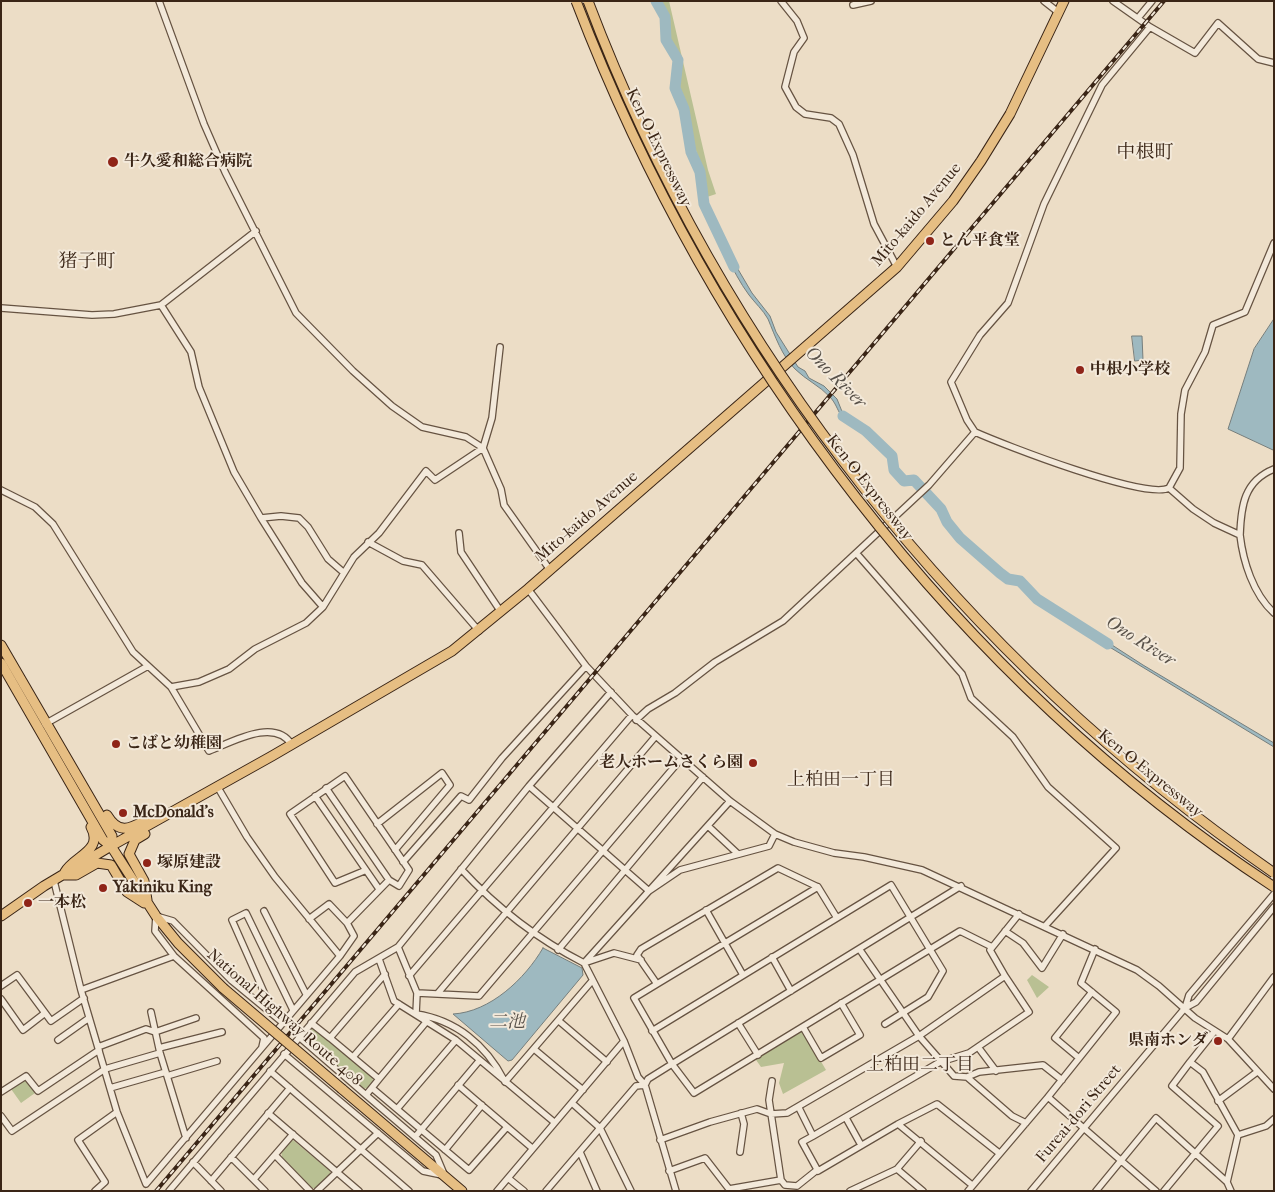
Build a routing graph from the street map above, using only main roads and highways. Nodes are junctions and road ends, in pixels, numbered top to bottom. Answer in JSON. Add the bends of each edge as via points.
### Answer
{"nodes":[{"id":1,"x":576,"y":1,"type":"edge"},
{"id":2,"x":588,"y":1,"type":"edge"},
{"id":3,"x":1064,"y":1,"type":"edge"},
{"id":4,"x":1,"y":645,"type":"edge"},
{"id":5,"x":1,"y":664,"type":"edge"},
{"id":6,"x":43,"y":726,"type":"junction"},
{"id":7,"x":84,"y":788,"type":"junction"},
{"id":8,"x":74,"y":790,"type":"junction"},
{"id":9,"x":176,"y":810,"type":"junction"},
{"id":10,"x":160,"y":819,"type":"junction"},
{"id":11,"x":111,"y":846,"type":"junction"},
{"id":12,"x":1274,"y":873,"type":"edge"},
{"id":13,"x":63,"y":875,"type":"junction"},
{"id":14,"x":1274,"y":887,"type":"edge"},
{"id":15,"x":148,"y":906,"type":"junction"},
{"id":16,"x":1,"y":916,"type":"edge"},
{"id":17,"x":462,"y":1191,"type":"edge"}],
"edges":[{"from":1,"to":14,"type":"highway","name":"Ken-O Expressway","bridge":true,"via":[[643,156],[688,244],[771,380],[840,477],[928,584],[1038,697],[1152,796]]},
{"from":2,"to":12,"type":"highway","name":"Ken-O Expressway","bridge":true,"via":[[654,154],[732,298],[793,392],[873,502],[985,629],[1050,694],[1168,795]]},
{"from":3,"to":9,"type":"highway","name":"Mito-kaido Avenue","via":[[1010,114],[981,161],[953,201],[897,267],[479,631],[452,651]]},
{"from":4,"to":6,"type":"highway"},
{"from":5,"to":6,"type":"highway"},
{"from":6,"to":7,"type":"highway"},
{"from":6,"to":8,"type":"highway"},
{"from":7,"to":9,"type":"highway","via":[[94,794],[112,824],[122,829],[169,809]]},
{"from":7,"to":11,"type":"highway","via":[[112,836]]},
{"from":8,"to":11,"type":"highway","via":[[103,840]]},
{"from":8,"to":13,"type":"highway","via":[[94,838],[91,850],[69,864]]},
{"from":9,"to":10,"type":"highway","name":"Mito-kaido Avenue"},
{"from":10,"to":11,"type":"highway","name":"Mito-kaido Avenue"},
{"from":10,"to":15,"type":"highway","via":[[149,832],[135,840],[130,854],[144,881]]},
{"from":11,"to":13,"type":"highway","name":"Mito-kaido Avenue"},
{"from":11,"to":15,"type":"highway","name":"National Highway Route 408"},
{"from":13,"to":15,"type":"highway","via":[[76,875],[97,863],[111,865],[127,892]]},
{"from":13,"to":16,"type":"highway","name":"Mito-kaido Avenue"},
{"from":15,"to":17,"type":"highway","name":"National Highway Route 408","bridge":true,"via":[[223,988]]}]}
